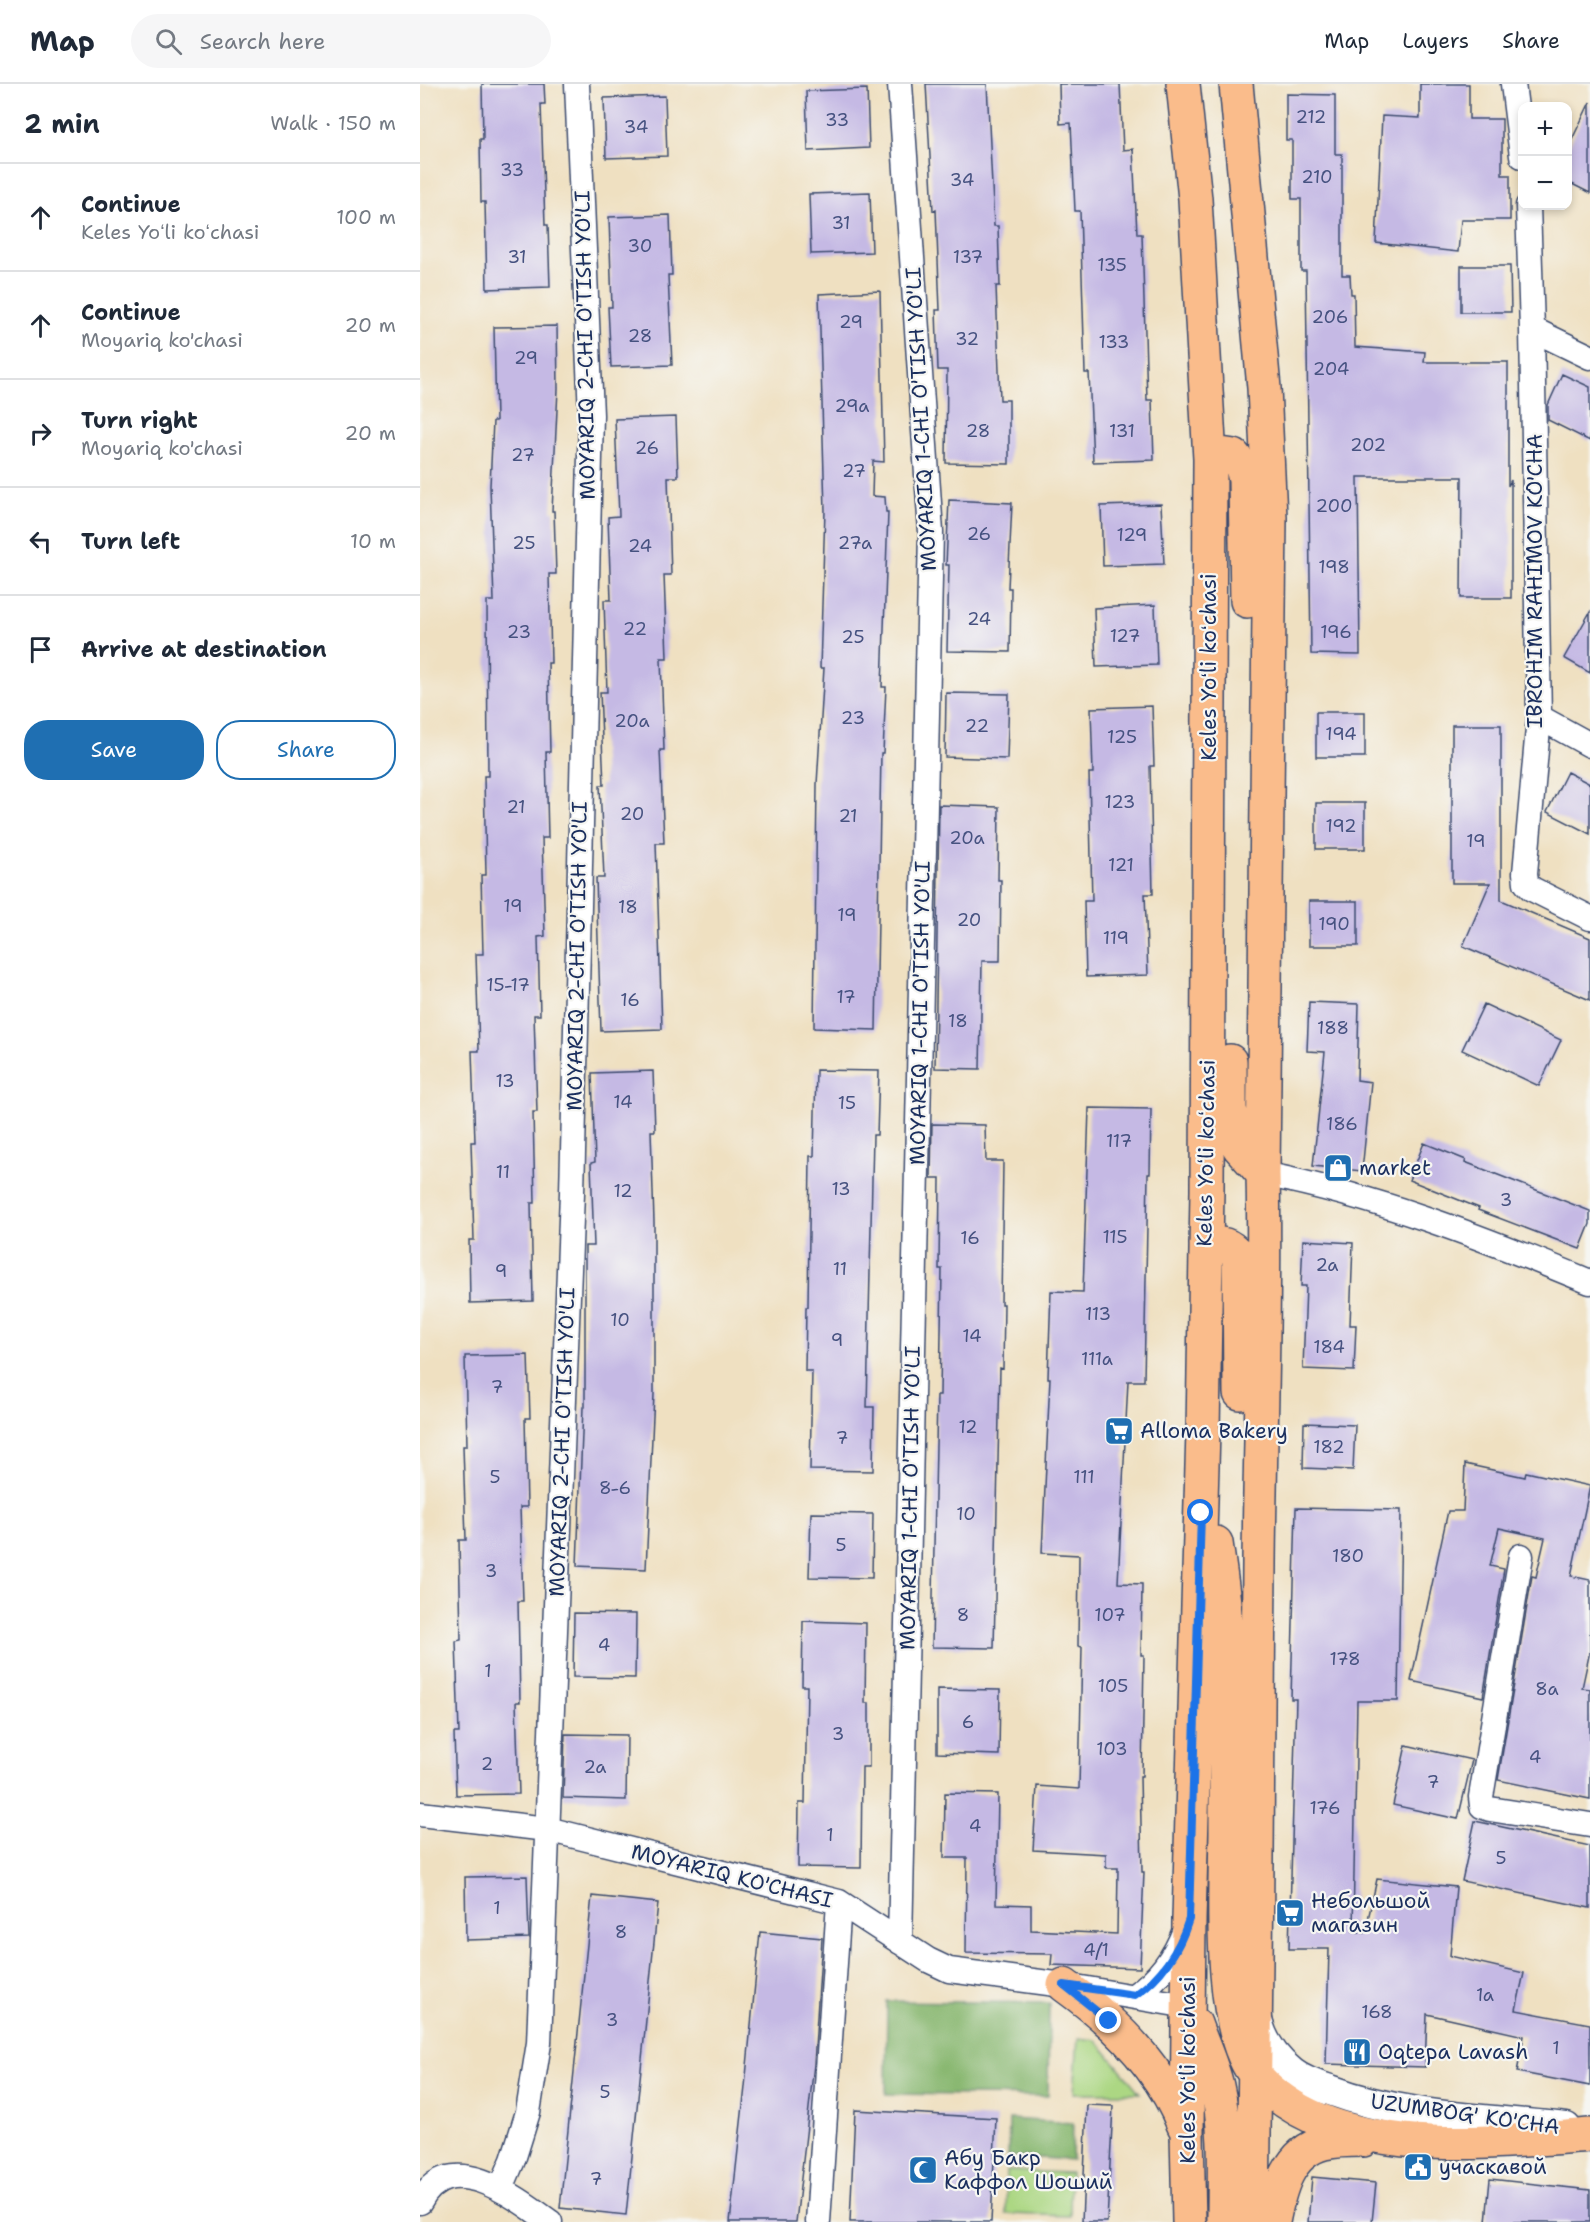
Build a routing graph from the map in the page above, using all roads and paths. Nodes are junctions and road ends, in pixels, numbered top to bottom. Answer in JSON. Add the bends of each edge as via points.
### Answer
{"nodes":[{"id":1,"x":577,"y":84,"type":"edge"},
{"id":2,"x":900,"y":84,"type":"edge"},
{"id":3,"x":1183,"y":84,"type":"edge"},
{"id":4,"x":1236,"y":84,"type":"edge"},
{"id":5,"x":1514,"y":84,"type":"edge"},
{"id":6,"x":1518,"y":120,"type":"edge"},
{"id":7,"x":1528,"y":210,"type":"edge"},
{"id":8,"x":1533,"y":329,"type":"junction"},
{"id":9,"x":1590,"y":357,"type":"edge"},
{"id":10,"x":1210,"y":459,"type":"junction"},
{"id":11,"x":1539,"y":717,"type":"junction"},
{"id":12,"x":1590,"y":745,"type":"edge"},
{"id":13,"x":1209,"y":749,"type":"junction"},
{"id":14,"x":1267,"y":790,"type":"junction"},
{"id":15,"x":1590,"y":918,"type":"edge"},
{"id":16,"x":1263,"y":1174,"type":"junction"},
{"id":17,"x":1206,"y":1244,"type":"junction"},
{"id":18,"x":1590,"y":1282,"type":"edge"},
{"id":19,"x":1203,"y":1431,"type":"junction"},
{"id":20,"x":1259,"y":1538,"type":"junction"},
{"id":21,"x":1521,"y":1556,"type":"dead end"},
{"id":22,"x":420,"y":1814,"type":"edge"},
{"id":23,"x":1590,"y":1826,"type":"edge"},
{"id":24,"x":547,"y":1828,"type":"junction"},
{"id":25,"x":839,"y":1902,"type":"junction"},
{"id":26,"x":1189,"y":1919,"type":"junction"},
{"id":27,"x":900,"y":1942,"type":"junction"},
{"id":28,"x":1064,"y":1985,"type":"junction"},
{"id":29,"x":1135,"y":1995,"type":"junction"},
{"id":30,"x":1188,"y":2006,"type":"junction"},
{"id":31,"x":1243,"y":2011,"type":"junction"},
{"id":32,"x":1256,"y":2076,"type":"junction"},
{"id":33,"x":1307,"y":2082,"type":"junction"},
{"id":34,"x":1217,"y":2085,"type":"junction"},
{"id":35,"x":1590,"y":2130,"type":"edge"},
{"id":36,"x":1187,"y":2133,"type":"junction"},
{"id":37,"x":1590,"y":2135,"type":"edge"},
{"id":38,"x":1390,"y":2139,"type":"junction"},
{"id":39,"x":501,"y":2188,"type":"junction"},
{"id":40,"x":420,"y":2202,"type":"edge"},
{"id":41,"x":550,"y":2222,"type":"edge"},
{"id":42,"x":818,"y":2222,"type":"edge"},
{"id":43,"x":1189,"y":2222,"type":"edge"},
{"id":44,"x":1224,"y":2222,"type":"edge"},
{"id":45,"x":1253,"y":2222,"type":"edge"},
{"id":46,"x":1273,"y":2222,"type":"edge"}],
"edges":[{"from":1,"to":24,"type":"street","name":"MOYARIQ 2-CHI O'TISH YO'LI","via":[[591,415],[572,1193]]},
{"from":2,"to":27,"type":"street","name":"MOYARIQ 1-CHI O'TISH YO'LI","via":[[931,532]]},
{"from":3,"to":10,"type":"main road","name":"Keles Yoʻli koʻchasi","via":[[1195,199]]},
{"from":4,"to":14,"type":"main road","via":[[1262,365],[1270,517]]},
{"from":5,"to":6,"type":"street"},
{"from":7,"to":8,"type":"street","name":"IBROHIM RAHIMOV KO'CHA"},
{"from":8,"to":9,"type":"street"},
{"from":8,"to":11,"type":"street","name":"IBROHIM RAHIMOV KO'CHA"},
{"from":10,"to":13,"type":"main road","name":"Keles Yoʻli koʻchasi"},
{"from":10,"to":14,"type":"main road","via":[[1221,454],[1234,456],[1245,480],[1247,672]]},
{"from":11,"to":12,"type":"street"},
{"from":11,"to":15,"type":"street","name":"IBROHIM RAHIMOV KO'CHA","via":[[1526,882]]},
{"from":13,"to":16,"type":"main road","via":[[1228,863],[1230,1109],[1239,1147]]},
{"from":13,"to":17,"type":"main road","name":"Keles Yoʻli koʻchasi"},
{"from":14,"to":16,"type":"main road"},
{"from":16,"to":18,"type":"street","via":[[1396,1208]]},
{"from":16,"to":20,"type":"main road"},
{"from":17,"to":19,"type":"main road","name":"Keles Yoʻli koʻchasi"},
{"from":17,"to":20,"type":"main road","via":[[1232,1247],[1239,1256],[1240,1424]]},
{"from":19,"to":26,"type":"main road","name":"Keles Yoʻli koʻchasi"},
{"from":19,"to":31,"type":"main road","via":[[1226,1627],[1225,1918]]},
{"from":20,"to":31,"type":"main road"},
{"from":21,"to":23,"type":"street","via":[[1482,1806]]},
{"from":22,"to":24,"type":"street","name":"MOYARIQ KO'CHASI"},
{"from":24,"to":25,"type":"street","name":"MOYARIQ KO'CHASI"},
{"from":24,"to":39,"type":"street","name":"MOYARIQ 2-CHI O'TISH YO'LI","via":[[539,2043],[528,2112]]},
{"from":25,"to":27,"type":"street","name":"MOYARIQ KO'CHASI"},
{"from":25,"to":42,"type":"street"},
{"from":26,"to":29,"type":"street","via":[[1165,1969]]},
{"from":26,"to":30,"type":"main road","name":"Keles Yoʻli koʻchasi"},
{"from":27,"to":28,"type":"street","name":"MOYARIQ KO'CHASI","via":[[949,1970]]},
{"from":28,"to":29,"type":"street","name":"MOYARIQ KO'CHASI"},
{"from":28,"to":36,"type":"main road","via":[[1109,2021],[1139,2053],[1178,2110]]},
{"from":29,"to":30,"type":"street","name":"MOYARIQ KO'CHASI"},
{"from":30,"to":31,"type":"main road"},
{"from":30,"to":34,"type":"main road"},
{"from":30,"to":36,"type":"main road","name":"Keles Yoʻli koʻchasi"},
{"from":31,"to":32,"type":"main road","via":[[1244,2056]]},
{"from":31,"to":33,"type":"street","name":"UZUMBOG' KO'CHA","via":[[1270,2052]]},
{"from":32,"to":33,"type":"street","name":"UZUMBOG' KO'CHA"},
{"from":32,"to":34,"type":"main road","name":"UZUMBOG' KO'CHA"},
{"from":32,"to":38,"type":"main road","via":[[1276,2095],[1314,2117]]},
{"from":32,"to":45,"type":"main road"},
{"from":33,"to":35,"type":"street","name":"UZUMBOG' KO'CHA","via":[[1397,2109]]},
{"from":34,"to":36,"type":"main road","via":[[1194,2110]]},
{"from":34,"to":44,"type":"main road","via":[[1225,2162]]},
{"from":36,"to":43,"type":"main road","name":"Keles Yoʻli koʻchasi"},
{"from":37,"to":38,"type":"main road","via":[[1484,2142]]},
{"from":38,"to":46,"type":"main road","via":[[1337,2141],[1313,2147],[1295,2162],[1283,2180]]},
{"from":39,"to":40,"type":"street","via":[[465,2176],[443,2178],[427,2188]]},
{"from":39,"to":41,"type":"street"}]}
